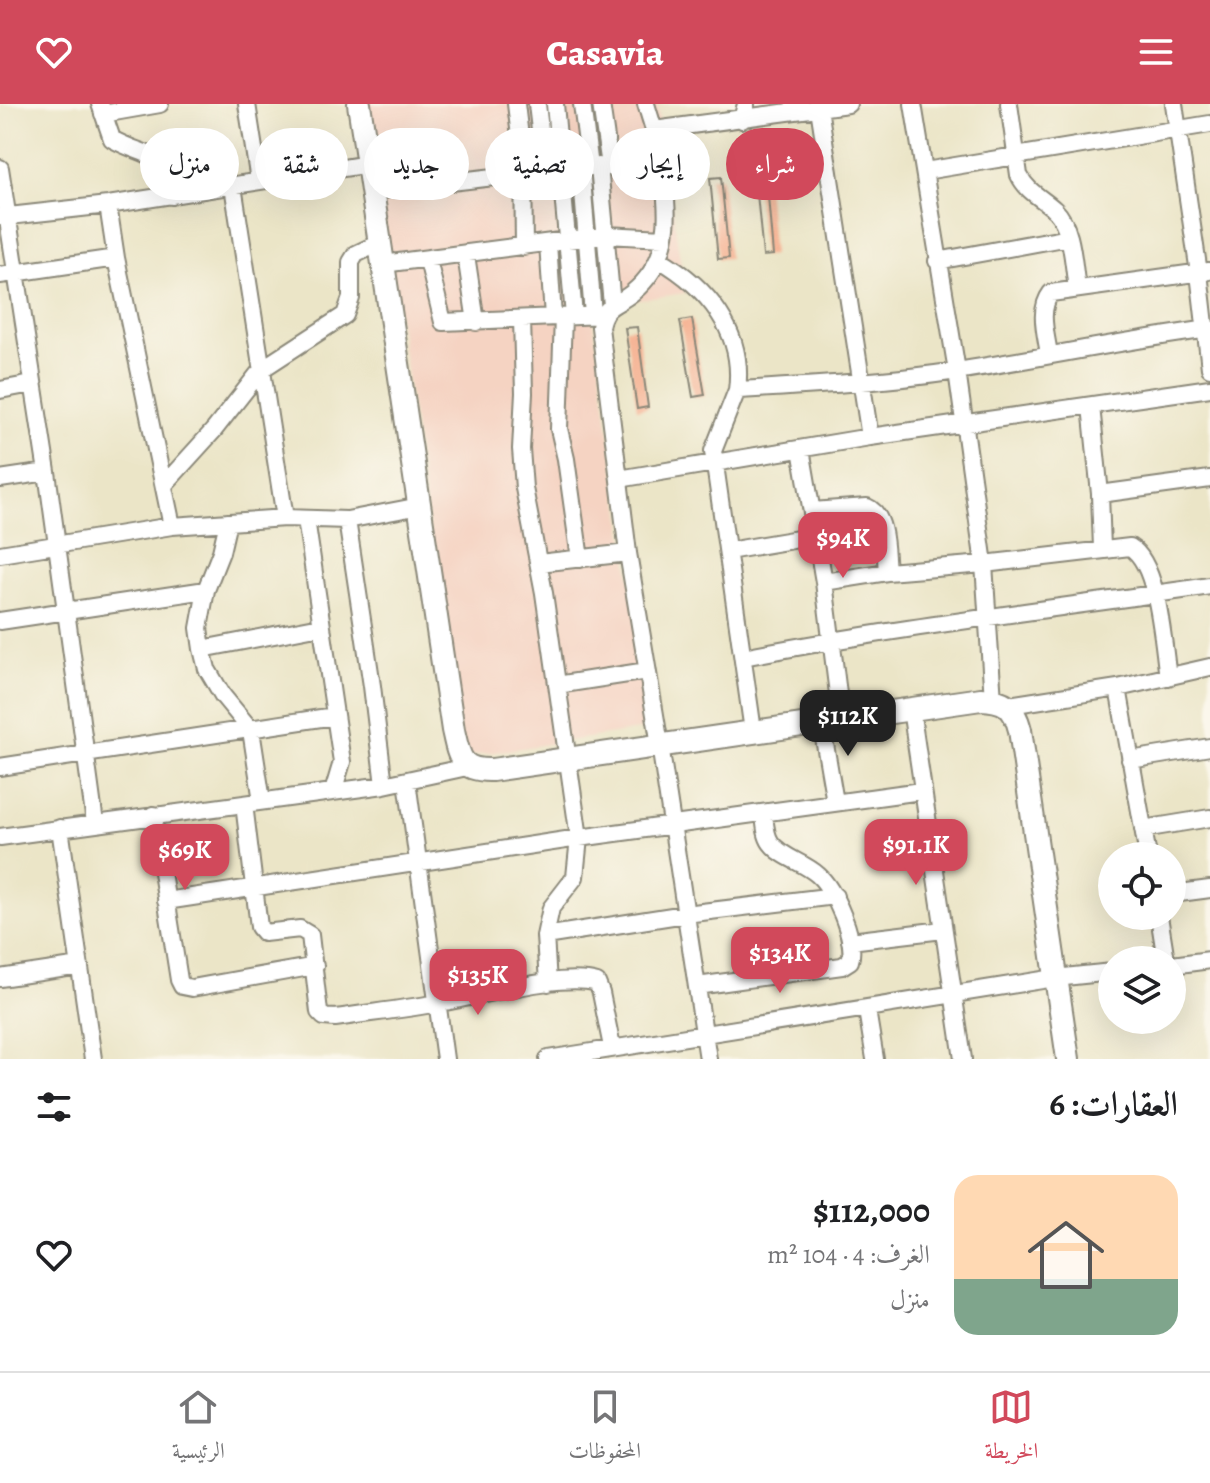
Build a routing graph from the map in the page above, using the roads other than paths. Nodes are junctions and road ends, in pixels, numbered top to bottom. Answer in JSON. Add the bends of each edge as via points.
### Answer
{"nodes":[{"id":1,"x":160,"y":104,"type":"edge"},
{"id":2,"x":247,"y":104,"type":"edge"},
{"id":3,"x":359,"y":104,"type":"edge"},
{"id":4,"x":516,"y":104,"type":"edge"},
{"id":5,"x":537,"y":104,"type":"edge"},
{"id":6,"x":555,"y":104,"type":"edge"},
{"id":7,"x":582,"y":104,"type":"edge"},
{"id":8,"x":601,"y":104,"type":"edge"},
{"id":9,"x":646,"y":104,"type":"edge"},
{"id":10,"x":848,"y":104,"type":"edge"},
{"id":11,"x":913,"y":104,"type":"edge"},
{"id":12,"x":1009,"y":104,"type":"edge"},
{"id":13,"x":1174,"y":104,"type":"edge"},
{"id":14,"x":819,"y":108,"type":"junction"},
{"id":15,"x":101,"y":109,"type":"edge"},
{"id":16,"x":744,"y":112,"type":"edge"},
{"id":17,"x":1210,"y":124,"type":"edge"},
{"id":18,"x":519,"y":128,"type":"edge"},
{"id":19,"x":543,"y":128,"type":"edge"},
{"id":20,"x":554,"y":128,"type":"edge"},
{"id":21,"x":653,"y":128,"type":"edge"},
{"id":22,"x":664,"y":128,"type":"edge"},
{"id":23,"x":1178,"y":129,"type":"junction"},
{"id":24,"x":364,"y":134,"type":"edge"},
{"id":25,"x":140,"y":152,"type":"edge"},
{"id":26,"x":1018,"y":154,"type":"junction"},
{"id":27,"x":255,"y":155,"type":"edge"},
{"id":28,"x":595,"y":167,"type":"junction"},
{"id":29,"x":610,"y":167,"type":"edge"},
{"id":30,"x":0,"y":168,"type":"edge"},
{"id":31,"x":925,"y":171,"type":"junction"},
{"id":32,"x":144,"y":200,"type":"edge"},
{"id":33,"x":235,"y":200,"type":"edge"},
{"id":34,"x":374,"y":200,"type":"edge"},
{"id":35,"x":523,"y":200,"type":"edge"},
{"id":36,"x":559,"y":200,"type":"edge"},
{"id":37,"x":667,"y":200,"type":"edge"},
{"id":38,"x":108,"y":205,"type":"junction"},
{"id":39,"x":3,"y":216,"type":"edge"},
{"id":40,"x":606,"y":235,"type":"junction"},
{"id":41,"x":1069,"y":237,"type":"junction"},
{"id":42,"x":664,"y":238,"type":"junction"},
{"id":43,"x":586,"y":239,"type":"junction"},
{"id":44,"x":568,"y":241,"type":"junction"},
{"id":45,"x":548,"y":243,"type":"junction"},
{"id":46,"x":524,"y":247,"type":"junction"},
{"id":47,"x":381,"y":254,"type":"junction"},
{"id":48,"x":466,"y":255,"type":"junction"},
{"id":49,"x":116,"y":258,"type":"junction"},
{"id":50,"x":659,"y":259,"type":"junction"},
{"id":51,"x":428,"y":260,"type":"junction"},
{"id":52,"x":937,"y":261,"type":"junction"},
{"id":53,"x":1205,"y":272,"type":"edge"},
{"id":54,"x":7,"y":274,"type":"edge"},
{"id":55,"x":1077,"y":288,"type":"junction"},
{"id":56,"x":602,"y":311,"type":"junction"},
{"id":57,"x":563,"y":317,"type":"junction"},
{"id":58,"x":522,"y":319,"type":"junction"},
{"id":59,"x":476,"y":322,"type":"junction"},
{"id":60,"x":1208,"y":329,"type":"edge"},
{"id":61,"x":1049,"y":354,"type":"junction"},
{"id":62,"x":1210,"y":368,"type":"edge"},
{"id":63,"x":262,"y":369,"type":"junction"},
{"id":64,"x":957,"y":371,"type":"junction"},
{"id":65,"x":861,"y":382,"type":"junction"},
{"id":66,"x":32,"y":384,"type":"junction"},
{"id":67,"x":1210,"y":388,"type":"edge"},
{"id":68,"x":0,"y":390,"type":"edge"},
{"id":69,"x":737,"y":390,"type":"junction"},
{"id":70,"x":1091,"y":406,"type":"junction"},
{"id":71,"x":963,"y":425,"type":"junction"},
{"id":72,"x":870,"y":437,"type":"junction"},
{"id":73,"x":801,"y":449,"type":"junction"},
{"id":74,"x":714,"y":463,"type":"junction"},
{"id":75,"x":47,"y":472,"type":"junction"},
{"id":76,"x":0,"y":479,"type":"edge"},
{"id":77,"x":619,"y":479,"type":"junction"},
{"id":78,"x":1210,"y":479,"type":"edge"},
{"id":79,"x":164,"y":485,"type":"junction"},
{"id":80,"x":1100,"y":494,"type":"junction"},
{"id":81,"x":420,"y":506,"type":"junction"},
{"id":82,"x":812,"y":511,"type":"junction"},
{"id":83,"x":285,"y":518,"type":"junction"},
{"id":84,"x":306,"y":519,"type":"junction"},
{"id":85,"x":347,"y":520,"type":"junction"},
{"id":86,"x":228,"y":522,"type":"junction"},
{"id":87,"x":172,"y":526,"type":"junction"},
{"id":88,"x":816,"y":536,"type":"junction"},
{"id":89,"x":57,"y":546,"type":"junction"},
{"id":90,"x":1102,"y":548,"type":"junction"},
{"id":91,"x":728,"y":551,"type":"junction"},
{"id":92,"x":628,"y":553,"type":"junction"},
{"id":93,"x":0,"y":554,"type":"edge"},
{"id":94,"x":580,"y":559,"type":"junction"},
{"id":95,"x":539,"y":563,"type":"junction"},
{"id":96,"x":984,"y":564,"type":"junction"},
{"id":97,"x":887,"y":572,"type":"junction"},
{"id":98,"x":824,"y":582,"type":"junction"},
{"id":99,"x":1210,"y":586,"type":"edge"},
{"id":100,"x":206,"y":590,"type":"junction"},
{"id":101,"x":1155,"y":594,"type":"junction"},
{"id":102,"x":65,"y":612,"type":"junction"},
{"id":103,"x":990,"y":616,"type":"junction"},
{"id":104,"x":0,"y":621,"type":"edge"},
{"id":105,"x":321,"y":626,"type":"junction"},
{"id":106,"x":830,"y":640,"type":"junction"},
{"id":107,"x":202,"y":649,"type":"junction"},
{"id":108,"x":743,"y":657,"type":"junction"},
{"id":109,"x":1210,"y":667,"type":"edge"},
{"id":110,"x":647,"y":671,"type":"junction"},
{"id":111,"x":1168,"y":677,"type":"junction"},
{"id":112,"x":557,"y":685,"type":"junction"},
{"id":113,"x":1118,"y":688,"type":"junction"},
{"id":114,"x":1001,"y":703,"type":"junction"},
{"id":115,"x":911,"y":709,"type":"junction"},
{"id":116,"x":334,"y":716,"type":"junction"},
{"id":117,"x":831,"y":719,"type":"junction"},
{"id":118,"x":251,"y":730,"type":"junction"},
{"id":119,"x":753,"y":731,"type":"junction"},
{"id":120,"x":660,"y":745,"type":"junction"},
{"id":121,"x":1210,"y":747,"type":"edge"},
{"id":122,"x":85,"y":754,"type":"junction"},
{"id":123,"x":569,"y":758,"type":"junction"},
{"id":124,"x":1130,"y":760,"type":"junction"},
{"id":125,"x":0,"y":767,"type":"edge"},
{"id":126,"x":467,"y":767,"type":"junction"},
{"id":127,"x":407,"y":781,"type":"junction"},
{"id":128,"x":384,"y":785,"type":"junction"},
{"id":129,"x":921,"y":791,"type":"junction"},
{"id":130,"x":333,"y":792,"type":"junction"},
{"id":131,"x":262,"y":801,"type":"junction"},
{"id":132,"x":835,"y":802,"type":"junction"},
{"id":133,"x":244,"y":804,"type":"junction"},
{"id":134,"x":764,"y":813,"type":"junction"},
{"id":135,"x":153,"y":815,"type":"junction"},
{"id":136,"x":1210,"y":818,"type":"edge"},
{"id":137,"x":95,"y":823,"type":"junction"},
{"id":138,"x":672,"y":825,"type":"junction"},
{"id":139,"x":60,"y":828,"type":"junction"},
{"id":140,"x":1143,"y":829,"type":"junction"},
{"id":141,"x":0,"y":837,"type":"edge"},
{"id":142,"x":579,"y":838,"type":"junction"},
{"id":143,"x":1145,"y":842,"type":"edge"},
{"id":144,"x":417,"y":863,"type":"junction"},
{"id":145,"x":252,"y":888,"type":"junction"},
{"id":146,"x":1210,"y":889,"type":"edge"},
{"id":147,"x":1186,"y":892,"type":"edge"},
{"id":148,"x":835,"y":896,"type":"junction"},
{"id":149,"x":166,"y":901,"type":"junction"},
{"id":150,"x":685,"y":914,"type":"junction"},
{"id":151,"x":943,"y":930,"type":"junction"},
{"id":152,"x":545,"y":936,"type":"junction"},
{"id":153,"x":850,"y":941,"type":"junction"},
{"id":154,"x":1210,"y":960,"type":"edge"},
{"id":155,"x":1186,"y":963,"type":"edge"},
{"id":156,"x":80,"y":966,"type":"junction"},
{"id":157,"x":315,"y":966,"type":"junction"},
{"id":158,"x":1098,"y":973,"type":"edge"},
{"id":159,"x":0,"y":978,"type":"edge"},
{"id":160,"x":1055,"y":978,"type":"junction"},
{"id":161,"x":548,"y":983,"type":"junction"},
{"id":162,"x":697,"y":986,"type":"junction"},
{"id":163,"x":954,"y":995,"type":"junction"},
{"id":164,"x":437,"y":1004,"type":"junction"},
{"id":165,"x":867,"y":1010,"type":"junction"},
{"id":166,"x":704,"y":1035,"type":"junction"},
{"id":167,"x":612,"y":1047,"type":"junction"},
{"id":168,"x":93,"y":1059,"type":"edge"},
{"id":169,"x":445,"y":1059,"type":"edge"},
{"id":170,"x":548,"y":1059,"type":"edge"},
{"id":171,"x":708,"y":1059,"type":"edge"},
{"id":172,"x":875,"y":1059,"type":"edge"},
{"id":173,"x":963,"y":1059,"type":"edge"},
{"id":174,"x":1068,"y":1059,"type":"edge"}],
"edges":[{"from":1,"to":15,"type":"street"},
{"from":2,"to":27,"type":"street"},
{"from":3,"to":24,"type":"main road"},
{"from":4,"to":18,"type":"street"},
{"from":5,"to":19,"type":"street"},
{"from":6,"to":20,"type":"street"},
{"from":7,"to":28,"type":"street"},
{"from":8,"to":28,"type":"street"},
{"from":9,"to":21,"type":"street"},
{"from":10,"to":14,"type":"street"},
{"from":11,"to":31,"type":"street"},
{"from":12,"to":26,"type":"street"},
{"from":13,"to":23,"type":"street"},
{"from":14,"to":16,"type":"street"},
{"from":14,"to":65,"type":"street"},
{"from":15,"to":25,"type":"street","via":[[112,139]]},
{"from":16,"to":22,"type":"street"},
{"from":17,"to":23,"type":"street"},
{"from":23,"to":26,"type":"street"},
{"from":23,"to":53,"type":"street"},
{"from":26,"to":31,"type":"street"},
{"from":26,"to":41,"type":"street","via":[[1023,184],[1057,211]]},
{"from":28,"to":29,"type":"street"},
{"from":28,"to":40,"type":"street"},
{"from":28,"to":43,"type":"street"},
{"from":30,"to":39,"type":"street"},
{"from":31,"to":52,"type":"street"},
{"from":32,"to":38,"type":"street"},
{"from":33,"to":63,"type":"street"},
{"from":34,"to":47,"type":"main road"},
{"from":35,"to":46,"type":"street"},
{"from":36,"to":44,"type":"street"},
{"from":37,"to":42,"type":"street"},
{"from":38,"to":39,"type":"street"},
{"from":38,"to":49,"type":"street"},
{"from":39,"to":54,"type":"street"},
{"from":40,"to":42,"type":"street"},
{"from":40,"to":43,"type":"street"},
{"from":40,"to":56,"type":"street"},
{"from":41,"to":52,"type":"street"},
{"from":41,"to":55,"type":"street"},
{"from":42,"to":50,"type":"street"},
{"from":43,"to":44,"type":"street"},
{"from":43,"to":56,"type":"street"},
{"from":44,"to":45,"type":"street"},
{"from":44,"to":57,"type":"street"},
{"from":45,"to":46,"type":"street"},
{"from":45,"to":57,"type":"street"},
{"from":46,"to":48,"type":"street"},
{"from":47,"to":51,"type":"street"},
{"from":47,"to":63,"type":"street","via":[[356,254],[351,262],[351,298],[345,315]]},
{"from":47,"to":81,"type":"main road"},
{"from":48,"to":51,"type":"street"},
{"from":48,"to":59,"type":"street"},
{"from":49,"to":54,"type":"street"},
{"from":49,"to":79,"type":"street"},
{"from":50,"to":56,"type":"street","via":[[639,286]]},
{"from":50,"to":69,"type":"street","via":[[701,289],[724,318],[740,370]]},
{"from":51,"to":59,"type":"street","via":[[443,322]]},
{"from":52,"to":64,"type":"street"},
{"from":53,"to":55,"type":"street"},
{"from":53,"to":60,"type":"street"},
{"from":54,"to":66,"type":"street"},
{"from":55,"to":61,"type":"street","via":[[1051,293],[1046,300]]},
{"from":56,"to":57,"type":"street"},
{"from":56,"to":77,"type":"street"},
{"from":57,"to":58,"type":"street"},
{"from":57,"to":94,"type":"street","via":[[559,429]]},
{"from":58,"to":59,"type":"street"},
{"from":58,"to":95,"type":"street","via":[[521,449]]},
{"from":60,"to":61,"type":"street"},
{"from":60,"to":62,"type":"street"},
{"from":61,"to":64,"type":"street"},
{"from":63,"to":79,"type":"street"},
{"from":63,"to":83,"type":"street"},
{"from":64,"to":65,"type":"street"},
{"from":64,"to":71,"type":"street"},
{"from":65,"to":69,"type":"street"},
{"from":65,"to":72,"type":"street"},
{"from":66,"to":68,"type":"street"},
{"from":66,"to":75,"type":"street"},
{"from":67,"to":70,"type":"street"},
{"from":69,"to":74,"type":"street","via":[[713,451]]},
{"from":70,"to":71,"type":"street"},
{"from":70,"to":80,"type":"street"},
{"from":71,"to":72,"type":"street"},
{"from":71,"to":96,"type":"street"},
{"from":72,"to":73,"type":"street"},
{"from":73,"to":74,"type":"street"},
{"from":73,"to":82,"type":"street"},
{"from":74,"to":77,"type":"street"},
{"from":74,"to":91,"type":"street"},
{"from":75,"to":76,"type":"street"},
{"from":75,"to":89,"type":"street"},
{"from":77,"to":92,"type":"street"},
{"from":78,"to":80,"type":"street"},
{"from":79,"to":87,"type":"street"},
{"from":80,"to":90,"type":"street"},
{"from":81,"to":85,"type":"street"},
{"from":81,"to":126,"type":"main road","via":[[453,730]]},
{"from":82,"to":88,"type":"street"},
{"from":82,"to":97,"type":"street","via":[[874,510]]},
{"from":83,"to":84,"type":"street"},
{"from":83,"to":86,"type":"street"},
{"from":84,"to":85,"type":"street"},
{"from":84,"to":105,"type":"street"},
{"from":85,"to":128,"type":"street"},
{"from":86,"to":87,"type":"street"},
{"from":86,"to":100,"type":"street"},
{"from":87,"to":89,"type":"street"},
{"from":88,"to":91,"type":"street"},
{"from":88,"to":98,"type":"street"},
{"from":89,"to":93,"type":"street"},
{"from":89,"to":102,"type":"street"},
{"from":90,"to":96,"type":"street"},
{"from":90,"to":101,"type":"street","via":[[1137,551]]},
{"from":91,"to":108,"type":"street"},
{"from":92,"to":94,"type":"street"},
{"from":92,"to":110,"type":"street"},
{"from":94,"to":95,"type":"street"},
{"from":95,"to":112,"type":"street"},
{"from":96,"to":97,"type":"street"},
{"from":96,"to":103,"type":"street"},
{"from":97,"to":98,"type":"street"},
{"from":98,"to":106,"type":"street"},
{"from":99,"to":101,"type":"street"},
{"from":100,"to":102,"type":"street"},
{"from":100,"to":107,"type":"street","via":[[199,628]]},
{"from":101,"to":103,"type":"street"},
{"from":101,"to":111,"type":"street"},
{"from":102,"to":104,"type":"street"},
{"from":102,"to":122,"type":"street"},
{"from":103,"to":106,"type":"street"},
{"from":103,"to":114,"type":"street"},
{"from":105,"to":107,"type":"street"},
{"from":105,"to":116,"type":"street"},
{"from":106,"to":108,"type":"street"},
{"from":106,"to":117,"type":"street"},
{"from":107,"to":118,"type":"street","via":[[223,696]]},
{"from":108,"to":119,"type":"street"},
{"from":109,"to":111,"type":"street"},
{"from":110,"to":112,"type":"street"},
{"from":110,"to":120,"type":"street"},
{"from":111,"to":113,"type":"street"},
{"from":112,"to":123,"type":"street"},
{"from":113,"to":114,"type":"street"},
{"from":113,"to":124,"type":"street"},
{"from":114,"to":115,"type":"main road"},
{"from":114,"to":160,"type":"main road","via":[[1016,716],[1020,730]]},
{"from":115,"to":117,"type":"main road"},
{"from":115,"to":129,"type":"street"},
{"from":116,"to":118,"type":"street"},
{"from":116,"to":130,"type":"street","via":[[342,762]]},
{"from":117,"to":119,"type":"main road"},
{"from":117,"to":132,"type":"street"},
{"from":118,"to":122,"type":"street"},
{"from":118,"to":131,"type":"street"},
{"from":119,"to":120,"type":"main road"},
{"from":120,"to":123,"type":"main road"},
{"from":120,"to":138,"type":"street"},
{"from":121,"to":124,"type":"street"},
{"from":122,"to":125,"type":"street"},
{"from":122,"to":137,"type":"street"},
{"from":123,"to":126,"type":"main road","via":[[492,770]]},
{"from":123,"to":142,"type":"street"},
{"from":124,"to":140,"type":"street"},
{"from":126,"to":127,"type":"street"},
{"from":127,"to":128,"type":"street"},
{"from":127,"to":144,"type":"street"},
{"from":128,"to":130,"type":"street"},
{"from":129,"to":132,"type":"street"},
{"from":129,"to":151,"type":"street"},
{"from":130,"to":131,"type":"street"},
{"from":131,"to":133,"type":"street"},
{"from":132,"to":134,"type":"street"},
{"from":133,"to":135,"type":"street"},
{"from":133,"to":145,"type":"street"},
{"from":134,"to":138,"type":"street"},
{"from":134,"to":148,"type":"street","via":[[772,846],[818,874]]},
{"from":135,"to":137,"type":"street"},
{"from":135,"to":149,"type":"street"},
{"from":136,"to":140,"type":"street"},
{"from":137,"to":139,"type":"street"},
{"from":138,"to":142,"type":"street"},
{"from":138,"to":150,"type":"street"},
{"from":139,"to":141,"type":"street"},
{"from":139,"to":156,"type":"street"},
{"from":140,"to":143,"type":"street"},
{"from":142,"to":144,"type":"street"},
{"from":142,"to":152,"type":"street","via":[[575,877],[551,908]]},
{"from":144,"to":145,"type":"street"},
{"from":144,"to":164,"type":"street"},
{"from":145,"to":149,"type":"street"},
{"from":145,"to":157,"type":"street","via":[[259,927],[272,934],[306,931]]},
{"from":146,"to":147,"type":"street"},
{"from":148,"to":150,"type":"street"},
{"from":148,"to":153,"type":"street"},
{"from":149,"to":157,"type":"street","via":[[182,986]]},
{"from":150,"to":152,"type":"street"},
{"from":150,"to":162,"type":"street"},
{"from":151,"to":153,"type":"street"},
{"from":151,"to":163,"type":"street"},
{"from":152,"to":161,"type":"street"},
{"from":153,"to":162,"type":"street","via":[[850,961],[842,966]]},
{"from":154,"to":155,"type":"street"},
{"from":156,"to":159,"type":"street"},
{"from":156,"to":168,"type":"street"},
{"from":157,"to":164,"type":"street","via":[[319,1012],[324,1017]]},
{"from":158,"to":160,"type":"street"},
{"from":160,"to":163,"type":"street"},
{"from":160,"to":174,"type":"main road"},
{"from":161,"to":164,"type":"street"},
{"from":161,"to":167,"type":"street","via":[[597,983]]},
{"from":162,"to":166,"type":"street"},
{"from":163,"to":165,"type":"street"},
{"from":163,"to":173,"type":"street"},
{"from":164,"to":169,"type":"street"},
{"from":165,"to":166,"type":"street"},
{"from":165,"to":172,"type":"street"},
{"from":166,"to":167,"type":"street"},
{"from":166,"to":171,"type":"street"},
{"from":167,"to":170,"type":"street"}]}
